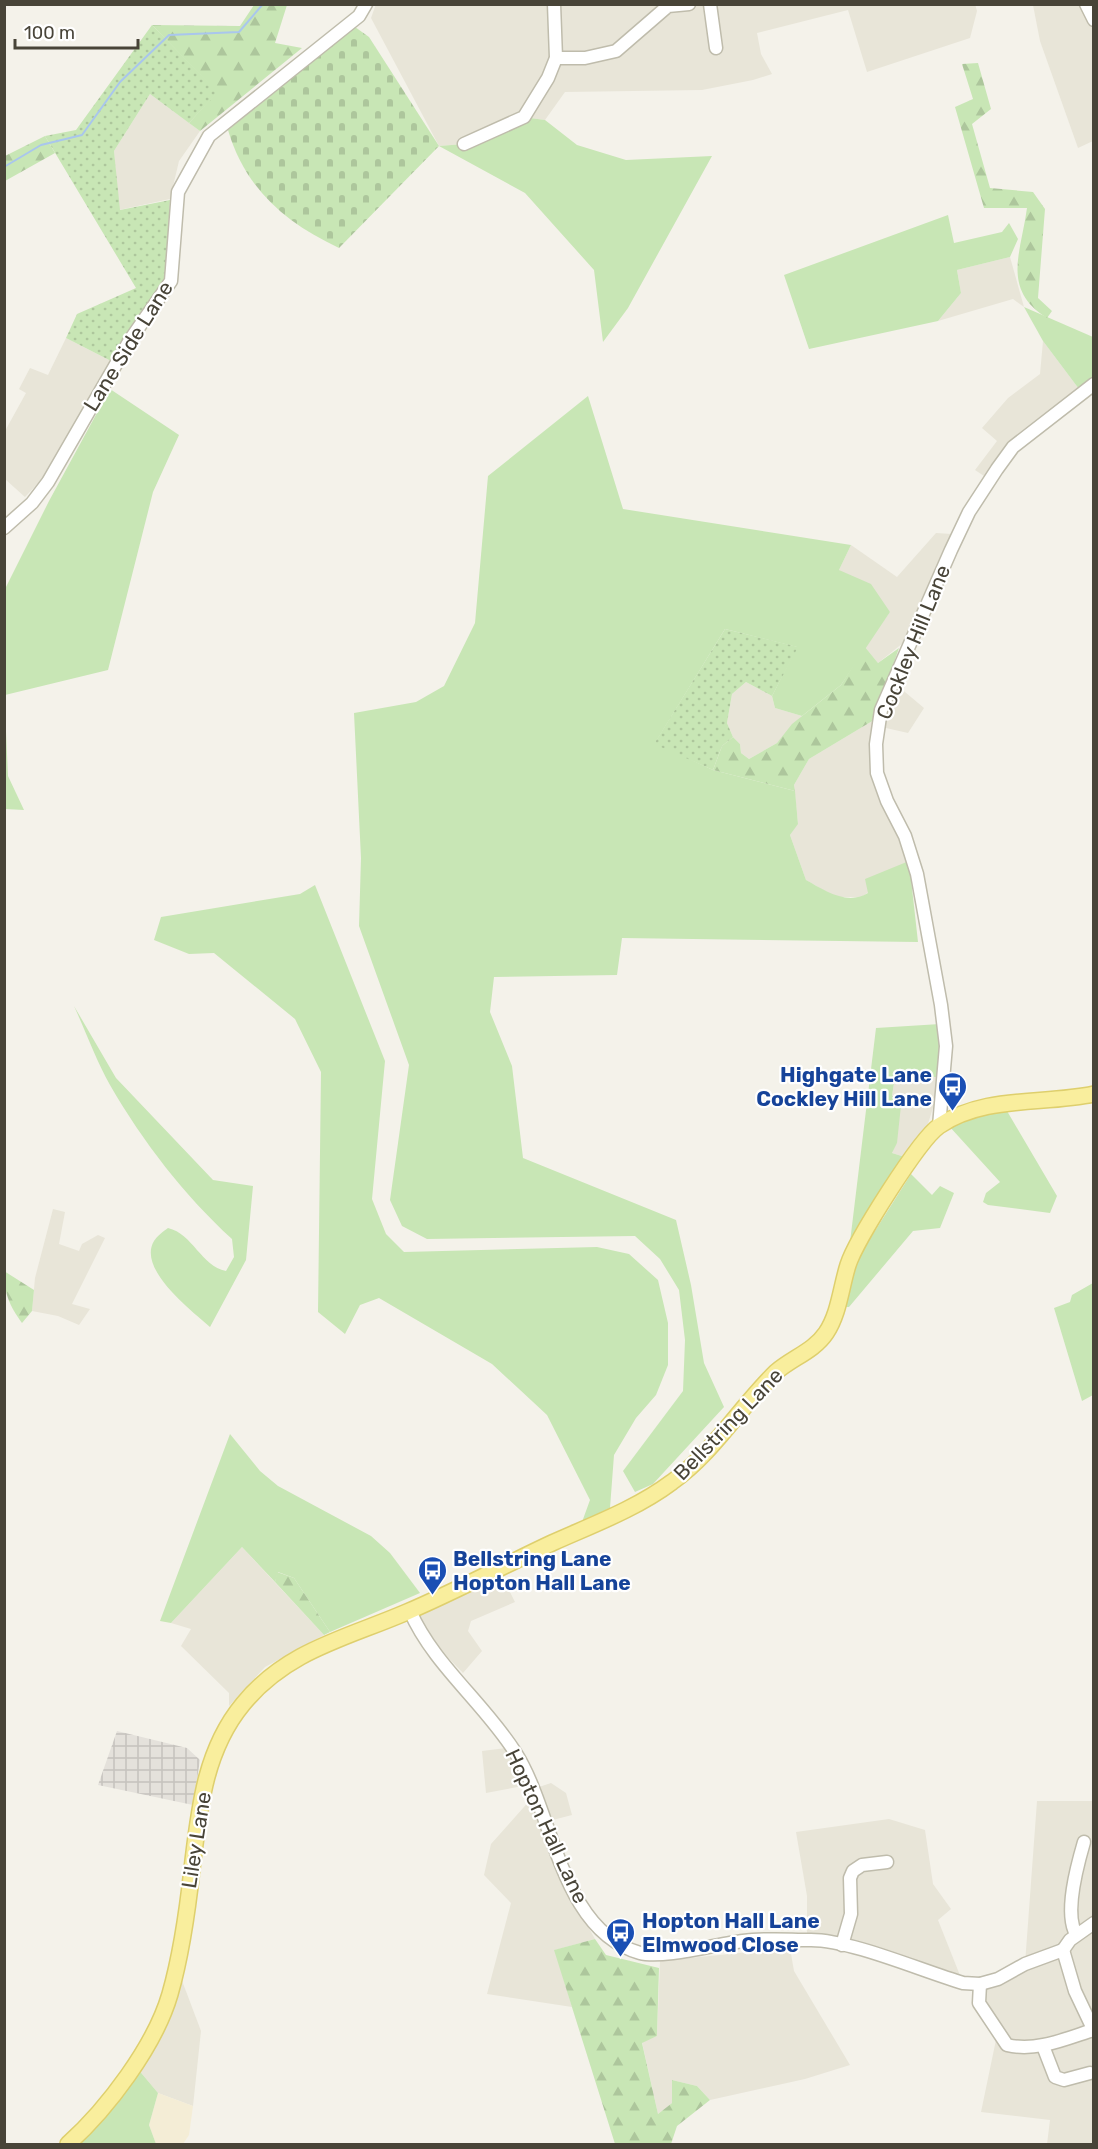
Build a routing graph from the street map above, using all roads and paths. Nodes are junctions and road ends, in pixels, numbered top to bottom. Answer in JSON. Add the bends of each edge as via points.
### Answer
{"nodes":[{"id":1,"x":366,"y":4,"type":"edge"},
{"id":2,"x":554,"y":4,"type":"edge"},
{"id":3,"x":689,"y":4,"type":"edge"},
{"id":4,"x":710,"y":4,"type":"edge"},
{"id":5,"x":1086,"y":4,"type":"edge"},
{"id":6,"x":1094,"y":20,"type":"edge"},
{"id":7,"x":716,"y":48,"type":"dead end"},
{"id":8,"x":556,"y":58,"type":"junction"},
{"id":9,"x":464,"y":144,"type":"dead end"},
{"id":10,"x":1094,"y":384,"type":"edge"},
{"id":11,"x":4,"y":528,"type":"edge"},
{"id":12,"x":1094,"y":1094,"type":"edge"},
{"id":13,"x":939,"y":1126,"type":"junction"},
{"id":14,"x":410,"y":1611,"type":"junction"},
{"id":15,"x":1084,"y":1842,"type":"dead end"},
{"id":16,"x":887,"y":1863,"type":"dead end"},
{"id":17,"x":1094,"y":1923,"type":"edge"},
{"id":18,"x":1076,"y":1934,"type":"junction"},
{"id":19,"x":842,"y":1945,"type":"junction"},
{"id":20,"x":1063,"y":1950,"type":"junction"},
{"id":21,"x":980,"y":1984,"type":"junction"},
{"id":22,"x":1093,"y":2030,"type":"edge"},
{"id":23,"x":1043,"y":2046,"type":"junction"},
{"id":24,"x":1090,"y":2073,"type":"dead end"},
{"id":25,"x":68,"y":2145,"type":"edge"}],
"edges":[{"from":1,"to":11,"type":"street","name":"Lane Side Lane","via":[[359,16],[209,136],[178,192],[171,281],[130,340],[48,482]]},
{"from":2,"to":8,"type":"street"},
{"from":3,"to":8,"type":"street","via":[[668,6],[616,51],[585,58]]},
{"from":4,"to":7,"type":"street"},
{"from":5,"to":6,"type":"street"},
{"from":8,"to":9,"type":"street","via":[[524,117]]},
{"from":10,"to":13,"type":"street","name":"Cockley Hill Lane","via":[[1013,447],[992,478],[955,541],[881,710],[877,773],[917,874],[941,1005],[946,1046]]},
{"from":12,"to":13,"type":"main road","name":"Bellstring Lane","via":[[974,1108]]},
{"from":13,"to":14,"type":"main road","name":"Bellstring Lane","via":[[925,1138],[849,1261],[827,1332],[814,1347],[779,1369],[705,1453],[673,1482],[626,1510]]},
{"from":14,"to":19,"type":"street","name":"Hopton Hall Lane","via":[[421,1635],[516,1753],[567,1879],[608,1938],[641,1953],[746,1940],[814,1940]]},
{"from":14,"to":25,"type":"main road","name":"Liley Lane","via":[[324,1643],[270,1675],[241,1706],[208,1765],[169,1996],[154,2031],[111,2102]]},
{"from":15,"to":18,"type":"street","via":[[1071,1911]]},
{"from":16,"to":19,"type":"street","via":[[862,1865],[853,1871],[851,1914]]},
{"from":17,"to":18,"type":"street"},
{"from":18,"to":20,"type":"street"},
{"from":19,"to":21,"type":"street","name":"Hopton Hall Lane","via":[[963,1983]]},
{"from":20,"to":21,"type":"street"},
{"from":20,"to":22,"type":"street","via":[[1075,1991]]},
{"from":21,"to":23,"type":"street","via":[[979,2003],[1007,2045],[1022,2049]]},
{"from":22,"to":23,"type":"street"},
{"from":23,"to":24,"type":"street","via":[[1055,2077],[1064,2080]]}]}
